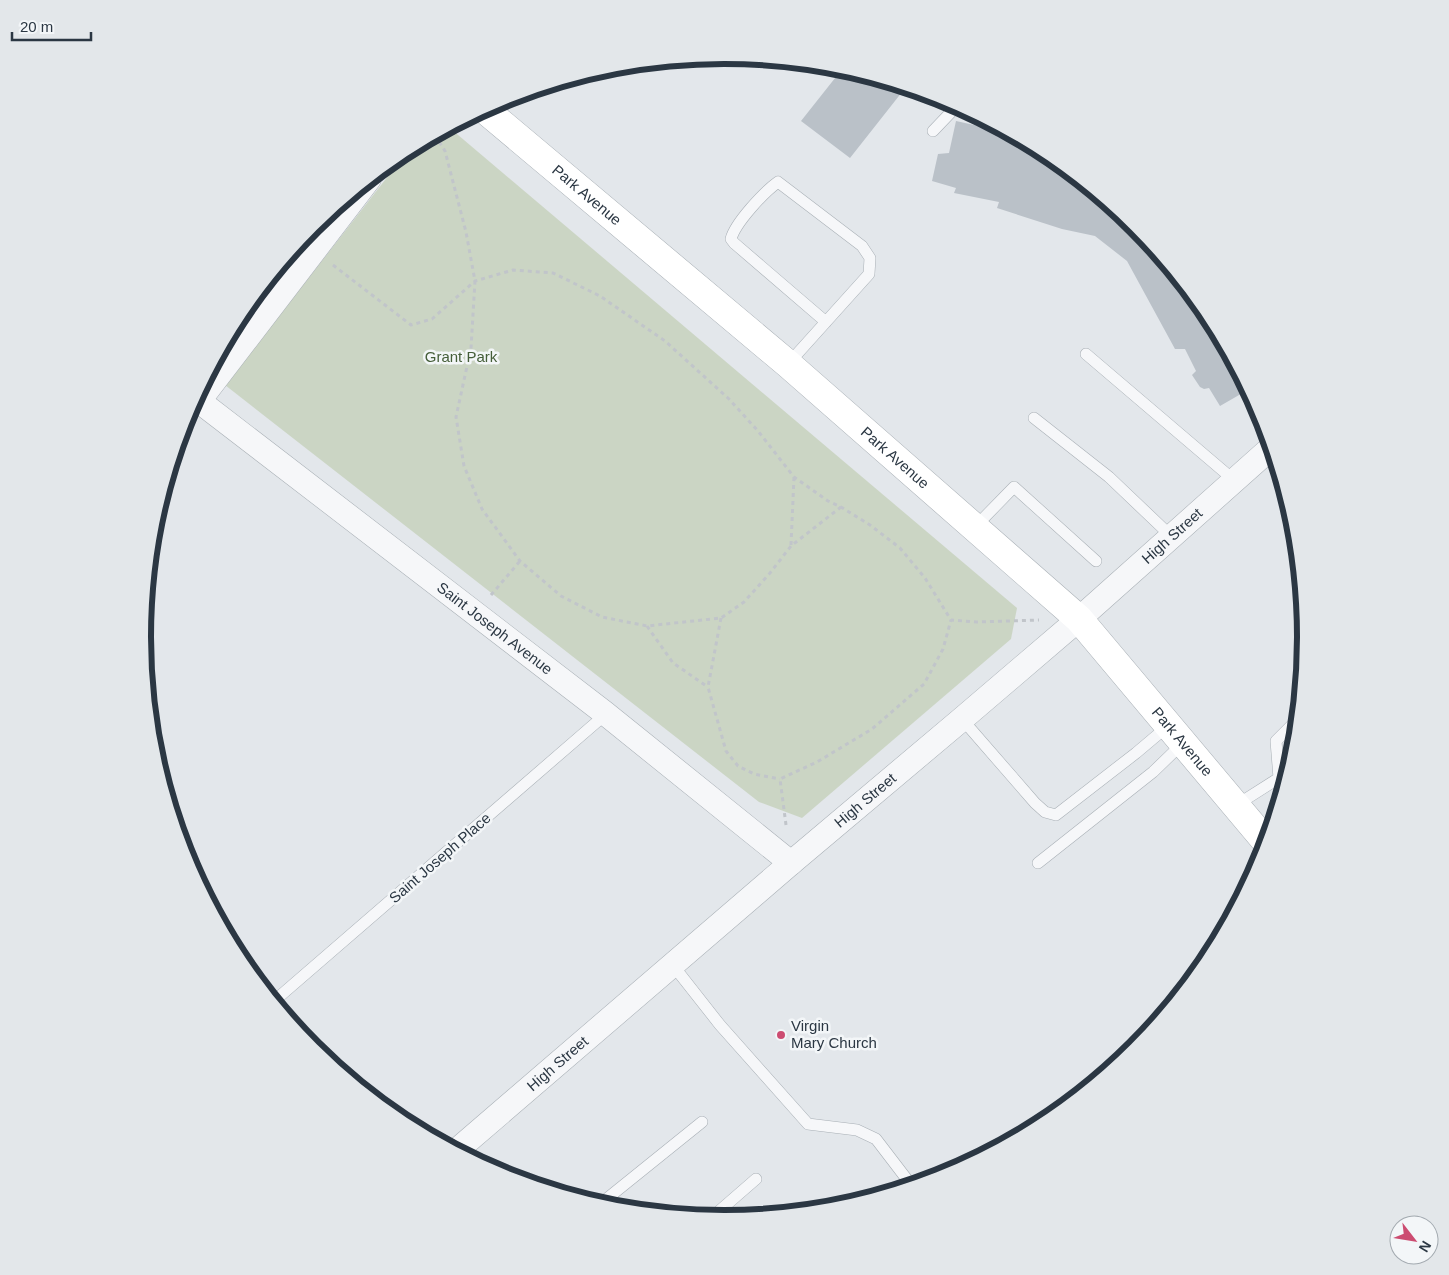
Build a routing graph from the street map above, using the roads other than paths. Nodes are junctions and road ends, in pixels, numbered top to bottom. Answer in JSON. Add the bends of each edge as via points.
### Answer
{"nodes":[{"id":1,"x":952,"y":111,"type":"edge"},
{"id":2,"x":490,"y":114,"type":"edge"},
{"id":3,"x":933,"y":131,"type":"dead end"},
{"id":4,"x":353,"y":200,"type":"edge"},
{"id":5,"x":826,"y":322,"type":"junction"},
{"id":6,"x":1086,"y":354,"type":"dead end"},
{"id":7,"x":788,"y":364,"type":"junction"},
{"id":8,"x":213,"y":379,"type":"edge"},
{"id":9,"x":201,"y":402,"type":"edge"},
{"id":10,"x":1034,"y":418,"type":"dead end"},
{"id":11,"x":1267,"y":451,"type":"edge"},
{"id":12,"x":1235,"y":481,"type":"junction"},
{"id":13,"x":975,"y":527,"type":"junction"},
{"id":14,"x":1172,"y":538,"type":"junction"},
{"id":15,"x":1096,"y":561,"type":"dead end"},
{"id":16,"x":1079,"y":619,"type":"junction"},
{"id":17,"x":606,"y":714,"type":"junction"},
{"id":18,"x":962,"y":719,"type":"junction"},
{"id":19,"x":1291,"y":726,"type":"edge"},
{"id":20,"x":1176,"y":734,"type":"junction"},
{"id":21,"x":1282,"y":772,"type":"edge"},
{"id":22,"x":1280,"y":780,"type":"edge"},
{"id":23,"x":1235,"y":806,"type":"junction"},
{"id":24,"x":1262,"y":837,"type":"edge"},
{"id":25,"x":790,"y":863,"type":"junction"},
{"id":26,"x":1038,"y":863,"type":"dead end"},
{"id":27,"x":672,"y":964,"type":"junction"},
{"id":28,"x":278,"y":998,"type":"edge"},
{"id":29,"x":702,"y":1122,"type":"dead end"},
{"id":30,"x":461,"y":1147,"type":"edge"},
{"id":31,"x":756,"y":1179,"type":"dead end"},
{"id":32,"x":908,"y":1181,"type":"edge"},
{"id":33,"x":607,"y":1199,"type":"edge"},
{"id":34,"x":719,"y":1211,"type":"edge"}],
"edges":[{"from":1,"to":3,"type":"lane"},
{"from":2,"to":7,"type":"street","name":"Park Avenue"},
{"from":4,"to":8,"type":"street"},
{"from":5,"to":5,"type":"lane","via":[[868,274],[870,258],[862,246],[778,182],[758,200],[733,232],[732,239]]},
{"from":5,"to":7,"type":"lane"},
{"from":6,"to":12,"type":"lane"},
{"from":7,"to":13,"type":"street","name":"Park Avenue"},
{"from":9,"to":17,"type":"street","name":"Saint Joseph Avenue"},
{"from":10,"to":14,"type":"lane","via":[[1109,476]]},
{"from":11,"to":12,"type":"street","name":"High Street"},
{"from":12,"to":14,"type":"street","name":"High Street"},
{"from":13,"to":15,"type":"lane","via":[[1014,487]]},
{"from":13,"to":16,"type":"street","name":"Park Avenue"},
{"from":14,"to":16,"type":"street","name":"High Street"},
{"from":16,"to":18,"type":"street","name":"High Street"},
{"from":16,"to":20,"type":"street","name":"Park Avenue"},
{"from":17,"to":25,"type":"street","name":"Saint Joseph Avenue"},
{"from":17,"to":28,"type":"lane","name":"Saint Joseph Place"},
{"from":18,"to":20,"type":"lane","via":[[1036,803],[1045,812],[1056,815],[1136,754]]},
{"from":18,"to":25,"type":"street","name":"High Street"},
{"from":19,"to":21,"type":"lane","via":[[1276,741]]},
{"from":20,"to":23,"type":"street","name":"Park Avenue"},
{"from":20,"to":26,"type":"lane","via":[[1153,772]]},
{"from":22,"to":23,"type":"lane"},
{"from":23,"to":24,"type":"street","name":"Park Avenue"},
{"from":25,"to":27,"type":"street","name":"High Street"},
{"from":27,"to":30,"type":"street","name":"High Street"},
{"from":27,"to":32,"type":"lane","via":[[720,1025],[808,1124],[857,1130],[876,1139]]},
{"from":29,"to":33,"type":"lane"},
{"from":31,"to":34,"type":"lane"}]}
